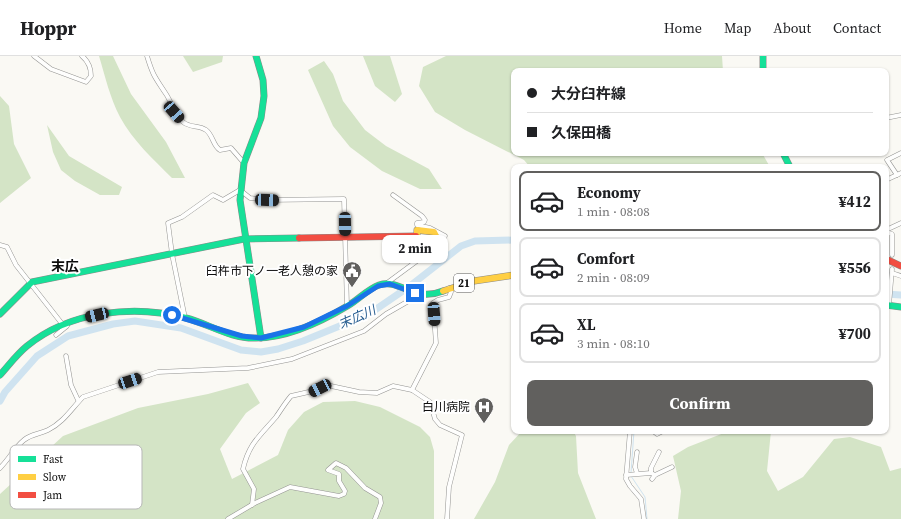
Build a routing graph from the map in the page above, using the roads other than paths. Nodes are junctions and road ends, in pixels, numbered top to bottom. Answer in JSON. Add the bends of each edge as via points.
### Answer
{"nodes":[{"id":1,"x":34,"y":56,"type":"edge"},
{"id":2,"x":82,"y":56,"type":"edge"},
{"id":3,"x":146,"y":56,"type":"edge"},
{"id":4,"x":256,"y":56,"type":"edge"},
{"id":5,"x":763,"y":56,"type":"edge"},
{"id":6,"x":763,"y":68,"type":"edge"},
{"id":7,"x":901,"y":115,"type":"edge"},
{"id":8,"x":889,"y":117,"type":"edge"},
{"id":9,"x":901,"y":153,"type":"edge"},
{"id":10,"x":244,"y":163,"type":"junction"},
{"id":11,"x":899,"y":174,"type":"edge"},
{"id":12,"x":889,"y":179,"type":"edge"},
{"id":13,"x":240,"y":190,"type":"junction"},
{"id":14,"x":393,"y":195,"type":"dead end"},
{"id":15,"x":901,"y":223,"type":"edge"},
{"id":16,"x":889,"y":229,"type":"edge"},
{"id":17,"x":889,"y":232,"type":"edge"},
{"id":18,"x":345,"y":238,"type":"junction"},
{"id":19,"x":244,"y":239,"type":"junction"},
{"id":20,"x":0,"y":245,"type":"edge"},
{"id":21,"x":172,"y":254,"type":"junction"},
{"id":22,"x":892,"y":255,"type":"dead end"},
{"id":23,"x":423,"y":257,"type":"junction"},
{"id":24,"x":889,"y":260,"type":"edge"},
{"id":25,"x":901,"y":266,"type":"edge"},
{"id":26,"x":511,"y":275,"type":"edge"},
{"id":27,"x":901,"y":276,"type":"edge"},
{"id":28,"x":31,"y":283,"type":"junction"},
{"id":29,"x":388,"y":284,"type":"junction"},
{"id":30,"x":449,"y":288,"type":"junction"},
{"id":31,"x":418,"y":294,"type":"junction"},
{"id":32,"x":889,"y":297,"type":"edge"},
{"id":33,"x":889,"y":304,"type":"edge"},
{"id":34,"x":347,"y":306,"type":"junction"},
{"id":35,"x":901,"y":307,"type":"edge"},
{"id":36,"x":0,"y":314,"type":"edge"},
{"id":37,"x":185,"y":318,"type":"junction"},
{"id":38,"x":66,"y":324,"type":"junction"},
{"id":39,"x":56,"y":335,"type":"dead end"},
{"id":40,"x":261,"y":338,"type":"junction"},
{"id":41,"x":66,"y":356,"type":"dead end"},
{"id":42,"x":0,"y":375,"type":"edge"},
{"id":43,"x":412,"y":390,"type":"junction"},
{"id":44,"x":78,"y":400,"type":"junction"},
{"id":45,"x":630,"y":434,"type":"edge"},
{"id":46,"x":20,"y":445,"type":"edge"},
{"id":47,"x":637,"y":452,"type":"dead end"},
{"id":48,"x":659,"y":452,"type":"dead end"},
{"id":49,"x":10,"y":456,"type":"edge"},
{"id":50,"x":672,"y":467,"type":"dead end"},
{"id":51,"x":0,"y":468,"type":"edge"},
{"id":52,"x":627,"y":474,"type":"junction"},
{"id":53,"x":636,"y":474,"type":"junction"},
{"id":54,"x":653,"y":476,"type":"junction"},
{"id":55,"x":252,"y":505,"type":"junction"},
{"id":56,"x":228,"y":519,"type":"edge"},
{"id":57,"x":375,"y":519,"type":"edge"},
{"id":58,"x":447,"y":519,"type":"edge"},
{"id":59,"x":644,"y":519,"type":"edge"}],
"edges":[{"from":1,"to":2,"type":"street","via":[[51,69],[86,82],[91,74],[88,63]]},
{"from":3,"to":10,"type":"street","via":[[152,75],[174,112],[183,122],[205,130],[217,148],[231,148]]},
{"from":4,"to":10,"type":"main road","via":[[263,80],[264,96],[261,118]]},
{"from":5,"to":6,"type":"main road"},
{"from":7,"to":8,"type":"street"},
{"from":9,"to":11,"type":"street","via":[[887,160]]},
{"from":10,"to":13,"type":"main road"},
{"from":11,"to":12,"type":"street"},
{"from":13,"to":18,"type":"street","via":[[250,198],[267,200],[344,198]]},
{"from":13,"to":19,"type":"main road"},
{"from":13,"to":21,"type":"street","via":[[223,200],[213,195],[182,217],[168,223]]},
{"from":14,"to":23,"type":"street","via":[[425,220],[417,223],[418,225],[445,236],[438,246]]},
{"from":15,"to":16,"type":"street"},
{"from":17,"to":22,"type":"street","via":[[892,234]]},
{"from":18,"to":19,"type":"main road"},
{"from":18,"to":23,"type":"main road","via":[[417,236],[417,230],[434,232],[438,240]]},
{"from":18,"to":34,"type":"street"},
{"from":19,"to":21,"type":"main road"},
{"from":19,"to":40,"type":"main road"},
{"from":20,"to":28,"type":"street","via":[[7,247],[16,265]]},
{"from":21,"to":28,"type":"main road"},
{"from":21,"to":37,"type":"street"},
{"from":23,"to":29,"type":"street"},
{"from":24,"to":25,"type":"main road"},
{"from":26,"to":30,"type":"main road","number":"21","via":[[474,280]]},
{"from":27,"to":32,"type":"street","via":[[892,271]]},
{"from":28,"to":36,"type":"main road"},
{"from":28,"to":38,"type":"street"},
{"from":29,"to":31,"type":"main road","number":"21"},
{"from":29,"to":34,"type":"main road","via":[[378,286]]},
{"from":30,"to":31,"type":"main road","number":"21","via":[[434,294]]},
{"from":30,"to":43,"type":"street","via":[[449,297],[433,303],[436,343]]},
{"from":31,"to":44,"type":"street","via":[[364,331],[292,358],[248,368],[158,372]]},
{"from":33,"to":35,"type":"main road"},
{"from":34,"to":40,"type":"main road","via":[[304,327]]},
{"from":37,"to":38,"type":"main road","via":[[139,311],[97,315]]},
{"from":37,"to":40,"type":"main road","via":[[242,336]]},
{"from":38,"to":39,"type":"street"},
{"from":38,"to":42,"type":"main road","via":[[28,346]]},
{"from":41,"to":44,"type":"street","via":[[71,385]]},
{"from":43,"to":55,"type":"street","via":[[393,386],[377,393],[331,386],[291,396],[257,437],[247,454],[243,469],[254,489]]},
{"from":43,"to":58,"type":"street","via":[[430,402],[435,419],[440,425],[462,435],[449,487]]},
{"from":44,"to":46,"type":"street","via":[[71,412],[57,424],[25,439]]},
{"from":45,"to":52,"type":"street"},
{"from":47,"to":53,"type":"street"},
{"from":48,"to":54,"type":"street","via":[[651,468]]},
{"from":49,"to":51,"type":"street"},
{"from":50,"to":54,"type":"street"},
{"from":52,"to":53,"type":"street"},
{"from":52,"to":59,"type":"street","via":[[630,486],[641,498]]},
{"from":53,"to":54,"type":"street"},
{"from":55,"to":56,"type":"street"},
{"from":55,"to":57,"type":"street","via":[[290,487],[339,496],[344,494],[339,474],[328,470],[333,464],[338,463],[380,497],[381,503]]}]}
